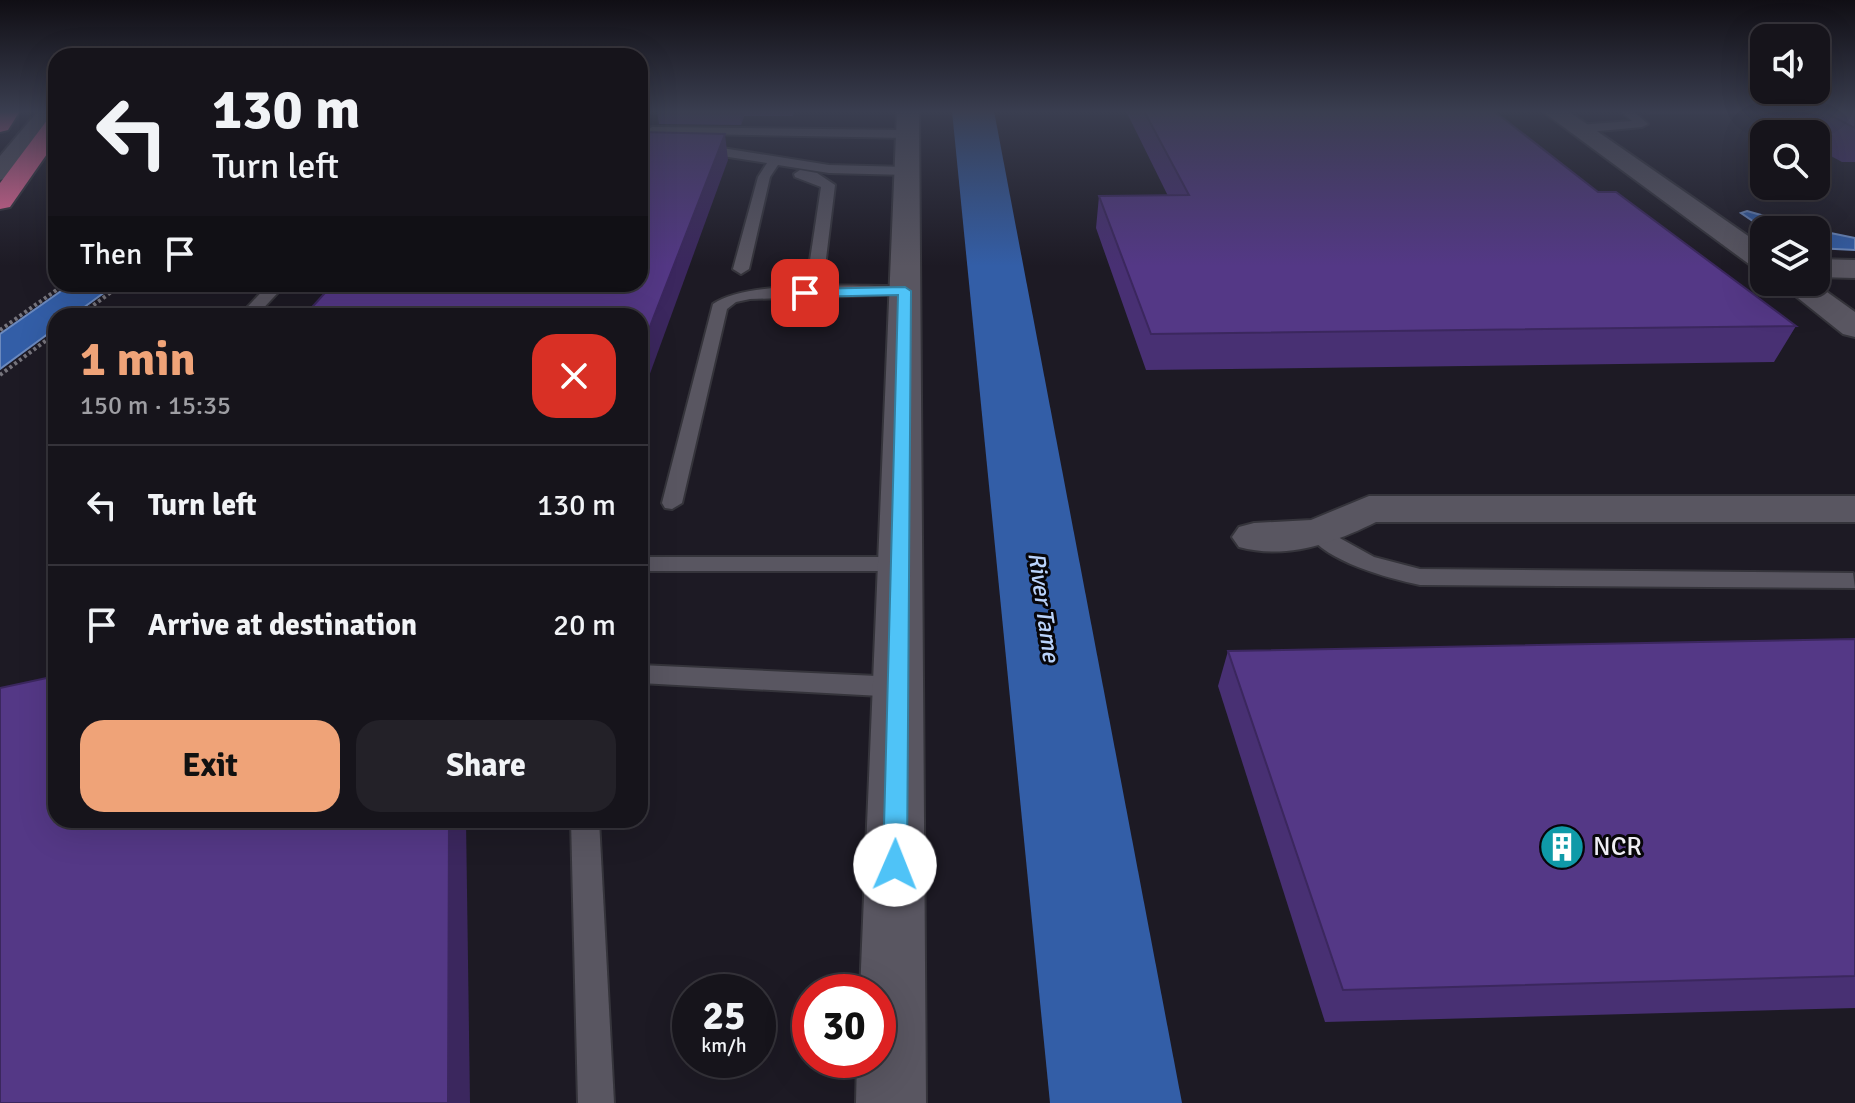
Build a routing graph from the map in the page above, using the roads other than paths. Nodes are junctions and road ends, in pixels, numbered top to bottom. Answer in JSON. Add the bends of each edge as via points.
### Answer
{"nodes":[{"id":1,"x":28,"y":162,"type":"edge"},
{"id":2,"x":758,"y":162,"type":"edge"},
{"id":3,"x":846,"y":162,"type":"edge"},
{"id":4,"x":907,"y":162,"type":"edge"},
{"id":5,"x":1625,"y":162,"type":"edge"},
{"id":6,"x":771,"y":166,"type":"junction"},
{"id":7,"x":0,"y":201,"type":"edge"},
{"id":8,"x":1750,"y":251,"type":"edge"},
{"id":9,"x":817,"y":267,"type":"dead end"},
{"id":10,"x":1830,"y":268,"type":"edge"},
{"id":11,"x":741,"y":269,"type":"dead end"},
{"id":12,"x":1855,"y":269,"type":"edge"},
{"id":13,"x":905,"y":291,"type":"junction"},
{"id":14,"x":270,"y":292,"type":"edge"},
{"id":15,"x":1812,"y":296,"type":"edge"},
{"id":16,"x":255,"y":308,"type":"edge"},
{"id":17,"x":1855,"y":327,"type":"edge"},
{"id":18,"x":672,"y":503,"type":"dead end"},
{"id":19,"x":1855,"y":509,"type":"edge"},
{"id":20,"x":1318,"y":533,"type":"junction"},
{"id":21,"x":1254,"y":537,"type":"dead end"},
{"id":22,"x":648,"y":564,"type":"edge"},
{"id":23,"x":901,"y":564,"type":"junction"},
{"id":24,"x":1853,"y":581,"type":"dead end"},
{"id":25,"x":648,"y":675,"type":"edge"},
{"id":26,"x":899,"y":687,"type":"junction"},
{"id":27,"x":585,"y":828,"type":"edge"},
{"id":28,"x":596,"y":1103,"type":"edge"},
{"id":29,"x":891,"y":1103,"type":"edge"}],
"edges":[{"from":1,"to":7,"type":"highway"},
{"from":2,"to":6,"type":"lane"},
{"from":3,"to":6,"type":"lane","via":[[829,169]]},
{"from":4,"to":13,"type":"street"},
{"from":5,"to":8,"type":"street"},
{"from":6,"to":9,"type":"lane","via":[[828,185]]},
{"from":6,"to":11,"type":"lane"},
{"from":10,"to":12,"type":"street"},
{"from":13,"to":18,"type":"lane","via":[[750,294],[719,307]]},
{"from":13,"to":23,"type":"street"},
{"from":14,"to":16,"type":"lane"},
{"from":15,"to":17,"type":"street"},
{"from":19,"to":20,"type":"street","via":[[1369,509]]},
{"from":20,"to":21,"type":"street"},
{"from":20,"to":24,"type":"lane","via":[[1370,565],[1420,577]]},
{"from":22,"to":23,"type":"lane"},
{"from":23,"to":26,"type":"street"},
{"from":25,"to":26,"type":"lane"},
{"from":26,"to":29,"type":"street"},
{"from":27,"to":28,"type":"lane"}]}
